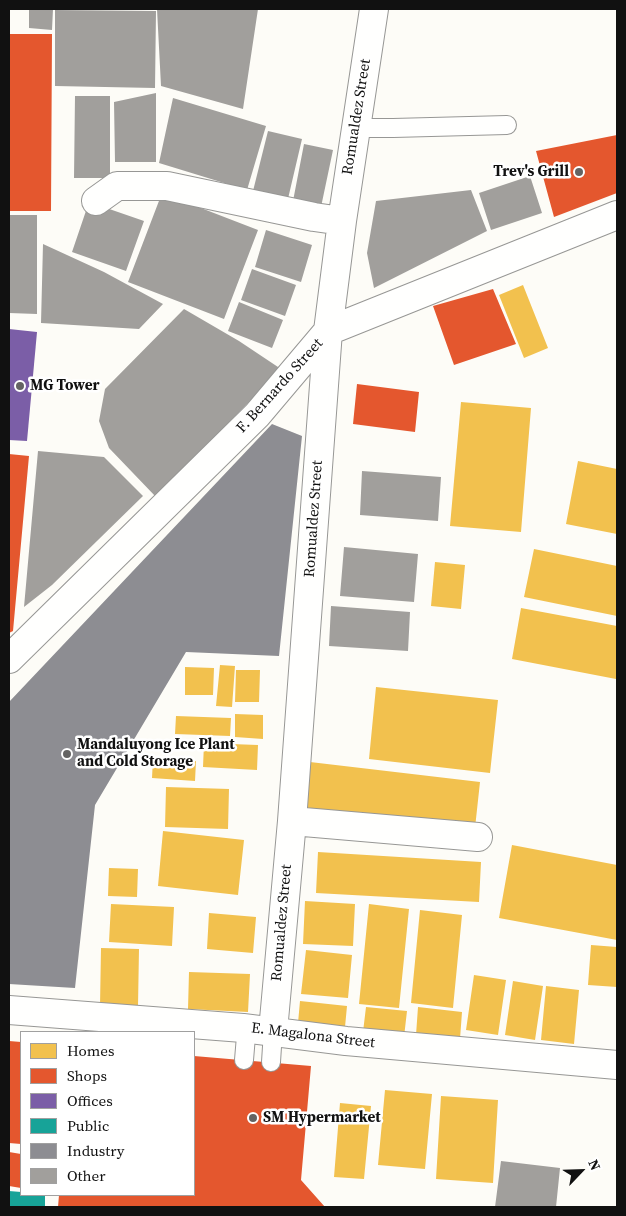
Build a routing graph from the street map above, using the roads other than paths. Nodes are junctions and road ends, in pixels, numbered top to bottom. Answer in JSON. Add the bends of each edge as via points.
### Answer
{"nodes":[{"id":1,"x":374,"y":9,"type":"edge"},
{"id":2,"x":507,"y":125,"type":"dead end"},
{"id":3,"x":356,"y":128,"type":"junction"},
{"id":4,"x":96,"y":201,"type":"dead end"},
{"id":5,"x":617,"y":215,"type":"edge"},
{"id":6,"x":342,"y":220,"type":"junction"},
{"id":7,"x":328,"y":332,"type":"junction"},
{"id":8,"x":9,"y":659,"type":"edge"},
{"id":9,"x":292,"y":821,"type":"junction"},
{"id":10,"x":478,"y":838,"type":"dead end"},
{"id":11,"x":9,"y":1010,"type":"edge"},
{"id":12,"x":242,"y":1028,"type":"junction"},
{"id":13,"x":273,"y":1032,"type":"junction"},
{"id":14,"x":244,"y":1060,"type":"dead end"},
{"id":15,"x":271,"y":1062,"type":"dead end"},
{"id":16,"x":617,"y":1065,"type":"edge"}],
"edges":[{"from":1,"to":3,"type":"street","name":"Romualdez Street"},
{"from":2,"to":3,"type":"lane"},
{"from":3,"to":6,"type":"street","name":"Romualdez Street"},
{"from":4,"to":6,"type":"street","via":[[117,186],[167,186]]},
{"from":5,"to":7,"type":"street","name":"F. Bernardo Street"},
{"from":6,"to":7,"type":"street","name":"Romualdez Street"},
{"from":7,"to":8,"type":"street","name":"F. Bernardo Street","via":[[257,415]]},
{"from":7,"to":9,"type":"street","name":"Romualdez Street"},
{"from":9,"to":10,"type":"street"},
{"from":9,"to":13,"type":"street","name":"Romualdez Street"},
{"from":11,"to":12,"type":"street","name":"E. Magalona Street"},
{"from":12,"to":13,"type":"street","name":"E. Magalona Street"},
{"from":12,"to":14,"type":"lane","via":[[246,1036]]},
{"from":13,"to":15,"type":"lane"},
{"from":13,"to":16,"type":"street","name":"E. Magalona Street"}]}
